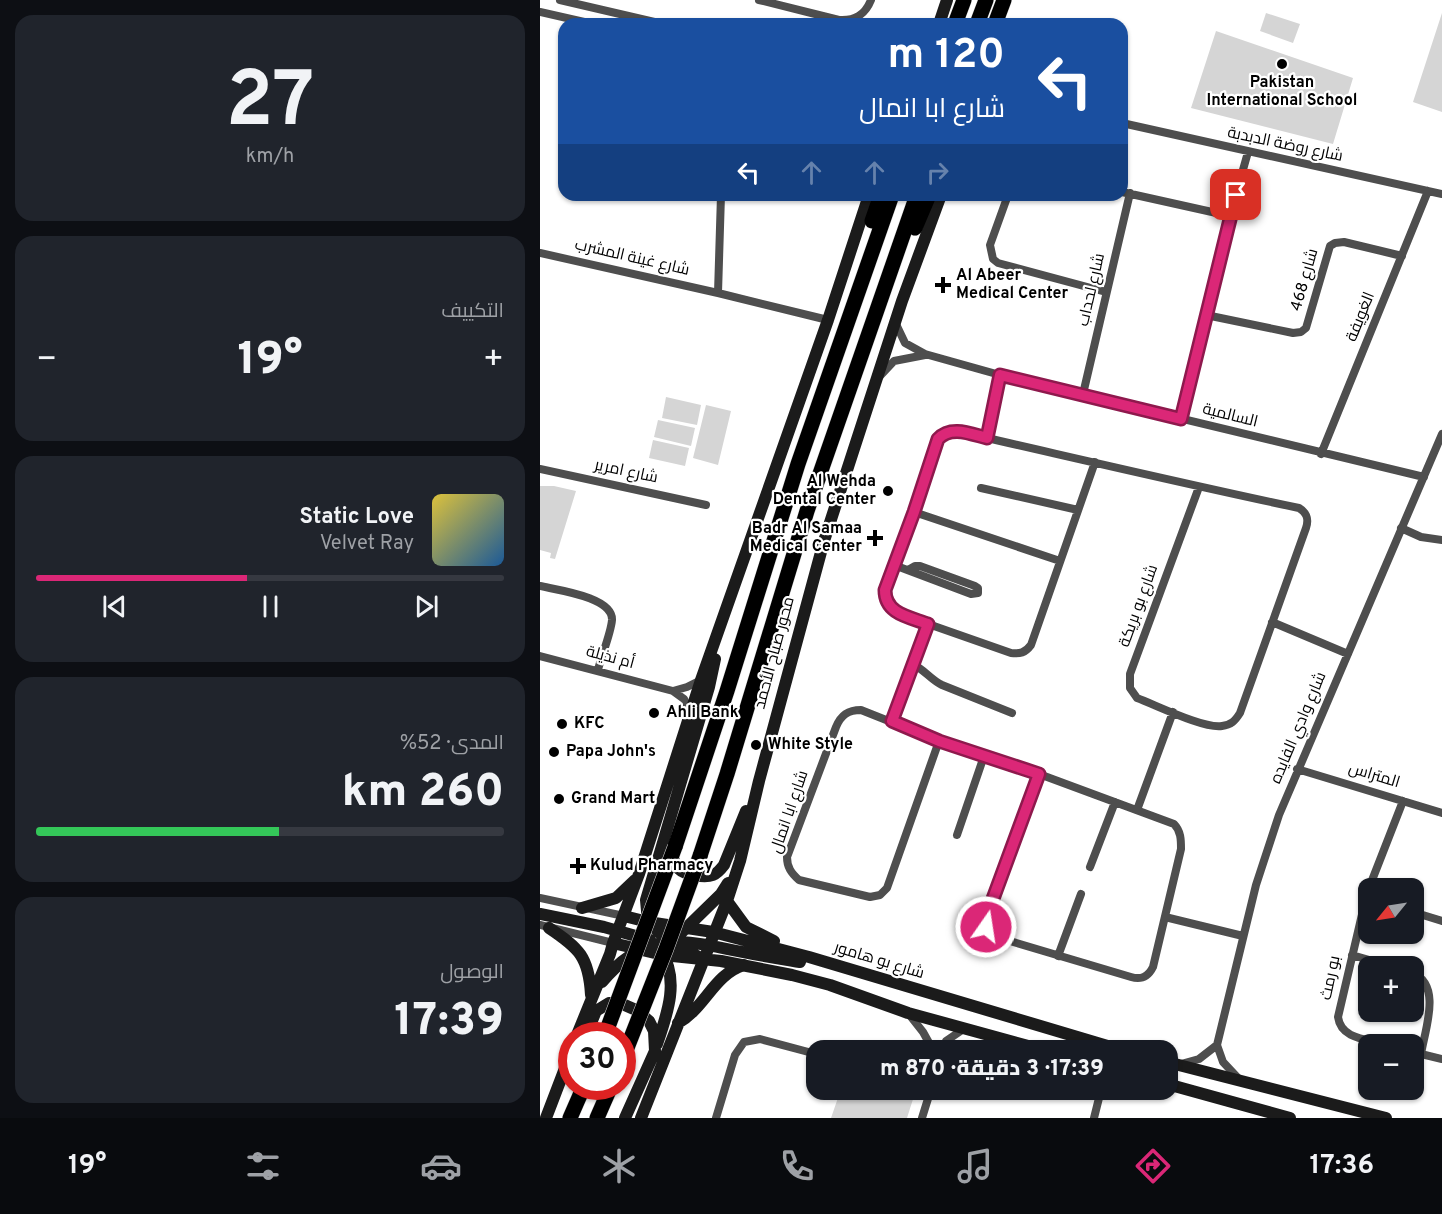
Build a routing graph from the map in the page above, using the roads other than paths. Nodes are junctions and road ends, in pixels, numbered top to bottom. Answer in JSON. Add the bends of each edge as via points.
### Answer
{"nodes":[{"id":1,"x":560,"y":0,"type":"edge"},
{"id":2,"x":759,"y":0,"type":"edge"},
{"id":3,"x":871,"y":0,"type":"edge"},
{"id":4,"x":947,"y":0,"type":"edge"},
{"id":5,"x":964,"y":0,"type":"edge"},
{"id":6,"x":986,"y":0,"type":"edge"},
{"id":7,"x":1004,"y":0,"type":"edge"},
{"id":8,"x":1010,"y":0,"type":"edge"},
{"id":9,"x":575,"y":2,"type":"edge"},
{"id":10,"x":540,"y":12,"type":"edge"},
{"id":11,"x":566,"y":18,"type":"edge"},
{"id":12,"x":639,"y":18,"type":"edge"},
{"id":13,"x":831,"y":18,"type":"edge"},
{"id":14,"x":853,"y":18,"type":"edge"},
{"id":15,"x":941,"y":18,"type":"edge"},
{"id":16,"x":957,"y":18,"type":"edge"},
{"id":17,"x":979,"y":18,"type":"edge"},
{"id":18,"x":996,"y":18,"type":"edge"},
{"id":19,"x":1005,"y":18,"type":"edge"},
{"id":20,"x":1128,"y":124,"type":"edge"},
{"id":21,"x":1248,"y":153,"type":"junction"},
{"id":22,"x":1428,"y":191,"type":"junction"},
{"id":23,"x":1128,"y":192,"type":"edge"},
{"id":24,"x":1442,"y":194,"type":"edge"},
{"id":25,"x":721,"y":201,"type":"edge"},
{"id":26,"x":867,"y":201,"type":"edge"},
{"id":27,"x":878,"y":201,"type":"edge"},
{"id":28,"x":890,"y":201,"type":"edge"},
{"id":29,"x":915,"y":201,"type":"edge"},
{"id":30,"x":926,"y":201,"type":"edge"},
{"id":31,"x":940,"y":201,"type":"edge"},
{"id":32,"x":1006,"y":201,"type":"edge"},
{"id":33,"x":1124,"y":201,"type":"edge"},
{"id":34,"x":1230,"y":216,"type":"junction"},
{"id":35,"x":540,"y":253,"type":"edge"},
{"id":36,"x":1401,"y":256,"type":"junction"},
{"id":37,"x":883,"y":292,"type":"junction"},
{"id":38,"x":1107,"y":292,"type":"junction"},
{"id":39,"x":718,"y":293,"type":"junction"},
{"id":40,"x":1206,"y":315,"type":"junction"},
{"id":41,"x":828,"y":320,"type":"junction"},
{"id":42,"x":895,"y":322,"type":"junction"},
{"id":43,"x":840,"y":341,"type":"junction"},
{"id":44,"x":925,"y":354,"type":"junction"},
{"id":45,"x":1000,"y":375,"type":"junction"},
{"id":46,"x":875,"y":382,"type":"junction"},
{"id":47,"x":1083,"y":394,"type":"junction"},
{"id":48,"x":1181,"y":419,"type":"junction"},
{"id":49,"x":1442,"y":434,"type":"edge"},
{"id":50,"x":987,"y":438,"type":"junction"},
{"id":51,"x":1321,"y":454,"type":"junction"},
{"id":52,"x":1095,"y":462,"type":"junction"},
{"id":53,"x":540,"y":469,"type":"edge"},
{"id":54,"x":1424,"y":477,"type":"junction"},
{"id":55,"x":1199,"y":487,"type":"junction"},
{"id":56,"x":981,"y":488,"type":"dead end"},
{"id":57,"x":706,"y":505,"type":"dead end"},
{"id":58,"x":1078,"y":510,"type":"junction"},
{"id":59,"x":914,"y":512,"type":"junction"},
{"id":60,"x":1401,"y":528,"type":"junction"},
{"id":61,"x":1442,"y":540,"type":"edge"},
{"id":62,"x":1060,"y":561,"type":"junction"},
{"id":63,"x":894,"y":566,"type":"junction"},
{"id":64,"x":945,"y":580,"type":"dead end"},
{"id":65,"x":540,"y":585,"type":"edge"},
{"id":66,"x":1272,"y":622,"type":"junction"},
{"id":67,"x":928,"y":624,"type":"junction"},
{"id":68,"x":715,"y":643,"type":"junction"},
{"id":69,"x":1348,"y":654,"type":"junction"},
{"id":70,"x":540,"y":656,"type":"edge"},
{"id":71,"x":912,"y":664,"type":"junction"},
{"id":72,"x":598,"y":670,"type":"junction"},
{"id":73,"x":701,"y":680,"type":"junction"},
{"id":74,"x":673,"y":691,"type":"junction"},
{"id":75,"x":1173,"y":712,"type":"junction"},
{"id":76,"x":1012,"y":713,"type":"dead end"},
{"id":77,"x":691,"y":714,"type":"junction"},
{"id":78,"x":892,"y":721,"type":"junction"},
{"id":79,"x":939,"y":741,"type":"junction"},
{"id":80,"x":984,"y":756,"type":"junction"},
{"id":81,"x":1297,"y":769,"type":"junction"},
{"id":82,"x":1039,"y":774,"type":"junction"},
{"id":83,"x":759,"y":781,"type":"junction"},
{"id":84,"x":1403,"y":801,"type":"junction"},
{"id":85,"x":1115,"y":802,"type":"junction"},
{"id":86,"x":1137,"y":810,"type":"junction"},
{"id":87,"x":1442,"y":813,"type":"edge"},
{"id":88,"x":667,"y":829,"type":"junction"},
{"id":89,"x":957,"y":835,"type":"dead end"},
{"id":90,"x":740,"y":861,"type":"junction"},
{"id":91,"x":1090,"y":867,"type":"dead end"},
{"id":92,"x":639,"y":874,"type":"junction"},
{"id":93,"x":1373,"y":878,"type":"edge"},
{"id":94,"x":1081,"y":894,"type":"dead end"},
{"id":95,"x":540,"y":898,"type":"edge"},
{"id":96,"x":727,"y":901,"type":"junction"},
{"id":97,"x":582,"y":908,"type":"junction"},
{"id":98,"x":540,"y":914,"type":"edge"},
{"id":99,"x":1424,"y":915,"type":"edge"},
{"id":100,"x":624,"y":916,"type":"junction"},
{"id":101,"x":1165,"y":917,"type":"junction"},
{"id":102,"x":1442,"y":921,"type":"edge"},
{"id":103,"x":648,"y":922,"type":"junction"},
{"id":104,"x":544,"y":927,"type":"edge"},
{"id":105,"x":687,"y":928,"type":"junction"},
{"id":106,"x":1358,"y":930,"type":"edge"},
{"id":107,"x":617,"y":931,"type":"junction"},
{"id":108,"x":1243,"y":936,"type":"junction"},
{"id":109,"x":711,"y":938,"type":"junction"},
{"id":110,"x":661,"y":942,"type":"junction"},
{"id":111,"x":613,"y":943,"type":"junction"},
{"id":112,"x":640,"y":950,"type":"junction"},
{"id":113,"x":663,"y":955,"type":"junction"},
{"id":114,"x":1352,"y":955,"type":"junction"},
{"id":115,"x":1058,"y":956,"type":"junction"},
{"id":116,"x":1358,"y":957,"type":"edge"},
{"id":117,"x":704,"y":959,"type":"junction"},
{"id":118,"x":746,"y":965,"type":"junction"},
{"id":119,"x":837,"y":965,"type":"junction"},
{"id":120,"x":1424,"y":982,"type":"edge"},
{"id":121,"x":592,"y":996,"type":"junction"},
{"id":122,"x":908,"y":1013,"type":"junction"},
{"id":123,"x":582,"y":1022,"type":"edge"},
{"id":124,"x":591,"y":1022,"type":"edge"},
{"id":125,"x":610,"y":1022,"type":"edge"},
{"id":126,"x":678,"y":1023,"type":"junction"},
{"id":127,"x":636,"y":1026,"type":"edge"},
{"id":128,"x":965,"y":1028,"type":"junction"},
{"id":129,"x":1422,"y":1034,"type":"edge"},
{"id":130,"x":1358,"y":1037,"type":"edge"},
{"id":131,"x":927,"y":1040,"type":"edge"},
{"id":132,"x":947,"y":1040,"type":"edge"},
{"id":133,"x":1008,"y":1040,"type":"edge"},
{"id":134,"x":1088,"y":1040,"type":"edge"},
{"id":135,"x":1217,"y":1045,"type":"junction"},
{"id":136,"x":655,"y":1051,"type":"junction"},
{"id":137,"x":806,"y":1051,"type":"edge"},
{"id":138,"x":1424,"y":1055,"type":"edge"},
{"id":139,"x":1442,"y":1059,"type":"edge"},
{"id":140,"x":1178,"y":1062,"type":"edge"},
{"id":141,"x":1178,"y":1065,"type":"edge"},
{"id":142,"x":1241,"y":1081,"type":"junction"},
{"id":143,"x":558,"y":1086,"type":"edge"},
{"id":144,"x":1178,"y":1087,"type":"edge"},
{"id":145,"x":558,"y":1092,"type":"edge"},
{"id":146,"x":578,"y":1100,"type":"edge"},
{"id":147,"x":605,"y":1100,"type":"edge"},
{"id":148,"x":928,"y":1100,"type":"edge"},
{"id":149,"x":1098,"y":1100,"type":"edge"},
{"id":150,"x":552,"y":1101,"type":"junction"},
{"id":151,"x":546,"y":1118,"type":"edge"},
{"id":152,"x":570,"y":1118,"type":"edge"},
{"id":153,"x":597,"y":1118,"type":"edge"},
{"id":154,"x":625,"y":1118,"type":"edge"},
{"id":155,"x":641,"y":1118,"type":"edge"},
{"id":156,"x":716,"y":1118,"type":"edge"},
{"id":157,"x":922,"y":1118,"type":"edge"},
{"id":158,"x":1094,"y":1118,"type":"edge"},
{"id":159,"x":1290,"y":1118,"type":"edge"},
{"id":160,"x":1386,"y":1118,"type":"edge"}],
"edges":[{"from":1,"to":9,"type":"street"},
{"from":2,"to":13,"type":"street"},
{"from":3,"to":14,"type":"street","via":[[865,11]]},
{"from":4,"to":15,"type":"street"},
{"from":5,"to":16,"type":"highway"},
{"from":6,"to":17,"type":"highway"},
{"from":7,"to":18,"type":"highway"},
{"from":8,"to":19,"type":"street"},
{"from":9,"to":12,"type":"street"},
{"from":10,"to":11,"type":"street"},
{"from":20,"to":21,"type":"street","name":"شارع روضة الدبدبة"},
{"from":21,"to":22,"type":"street","name":"شارع روضة الدبدبة"},
{"from":21,"to":34,"type":"street"},
{"from":22,"to":24,"type":"street","name":"شارع روضة الدبدبة"},
{"from":22,"to":36,"type":"street","name":"الغويفة"},
{"from":23,"to":34,"type":"street"},
{"from":25,"to":39,"type":"street"},
{"from":26,"to":41,"type":"street"},
{"from":27,"to":43,"type":"highway","via":[[843,308]]},
{"from":28,"to":43,"type":"highway","name":"محور صباح الأحمد"},
{"from":29,"to":37,"type":"highway","name":"محور صباح الأحمد"},
{"from":30,"to":37,"type":"highway","via":[[899,266]]},
{"from":31,"to":42,"type":"street","name":"محور صباح الأحمد"},
{"from":32,"to":38,"type":"street","via":[[990,245],[993,259]]},
{"from":33,"to":38,"type":"street","name":"شارع لحداب"},
{"from":34,"to":40,"type":"street"},
{"from":35,"to":39,"type":"street","name":"شارع غينة المشرب"},
{"from":36,"to":40,"type":"street","name":"شارع 468","via":[[1344,242],[1330,246],[1306,328],[1300,332]]},
{"from":36,"to":51,"type":"street","name":"الغويفة"},
{"from":37,"to":127,"type":"highway","name":"محور صباح الأحمد","bridge":true,"via":[[807,511],[727,774]]},
{"from":38,"to":47,"type":"street","name":"شارع لحداب"},
{"from":39,"to":41,"type":"street","name":"شارع غينة المشرب"},
{"from":40,"to":48,"type":"street"},
{"from":41,"to":68,"type":"street"},
{"from":42,"to":44,"type":"street","name":"السالمية","via":[[906,343]]},
{"from":42,"to":46,"type":"street","name":"محور صباح الأحمد"},
{"from":43,"to":125,"type":"highway","name":"محور صباح الأحمد","bridge":true,"via":[[728,691]]},
{"from":44,"to":45,"type":"street","name":"السالمية"},
{"from":44,"to":46,"type":"street","name":"السالمية","via":[[894,361]]},
{"from":45,"to":47,"type":"street","name":"السالمية"},
{"from":45,"to":50,"type":"street"},
{"from":46,"to":83,"type":"street","name":"محور صباح الأحمد","via":[[824,541]]},
{"from":47,"to":48,"type":"street","name":"السالمية"},
{"from":48,"to":51,"type":"street","name":"السالمية"},
{"from":49,"to":54,"type":"street","name":"شارع وادي الفايده"},
{"from":50,"to":52,"type":"street","name":"شارع بو بريكة"},
{"from":50,"to":59,"type":"street","name":"شارع بو بريكة","via":[[956,431],[941,435]]},
{"from":51,"to":54,"type":"street","name":"السالمية"},
{"from":52,"to":55,"type":"street","name":"شارع بو بريكة"},
{"from":52,"to":58,"type":"street","name":"شارع بو بريكة"},
{"from":53,"to":57,"type":"street","name":"شارع امرير"},
{"from":54,"to":60,"type":"street","name":"شارع وادي الفايده"},
{"from":55,"to":66,"type":"street","name":"شارع بو بريكة","via":[[1304,511],[1308,522]]},
{"from":55,"to":75,"type":"street","name":"شارع بو بريكة","via":[[1130,674],[1132,694]]},
{"from":56,"to":58,"type":"street"},
{"from":58,"to":62,"type":"street","name":"شارع بو بريكة"},
{"from":59,"to":62,"type":"street"},
{"from":59,"to":63,"type":"street","name":"شارع بو بريكة"},
{"from":60,"to":61,"type":"street","via":[[1421,537]]},
{"from":60,"to":69,"type":"street","name":"شارع وادي الفايده"},
{"from":62,"to":67,"type":"street","name":"شارع بو بريكة","via":[[1031,645],[1022,653],[1011,654]]},
{"from":63,"to":64,"type":"street"},
{"from":63,"to":67,"type":"street","name":"شارع بو بريكة","via":[[885,590],[887,604],[894,612]]},
{"from":65,"to":72,"type":"street","via":[[599,601],[608,609],[612,620]]},
{"from":66,"to":69,"type":"street"},
{"from":66,"to":75,"type":"street","name":"شارع بو بريكة","via":[[1235,721],[1212,726]]},
{"from":67,"to":71,"type":"street"},
{"from":68,"to":73,"type":"street"},
{"from":68,"to":88,"type":"street","via":[[709,687]]},
{"from":69,"to":81,"type":"street","name":"شارع وادي الفايده"},
{"from":70,"to":72,"type":"street","name":"أم نذيلة"},
{"from":71,"to":76,"type":"street","via":[[942,685]]},
{"from":71,"to":78,"type":"street"},
{"from":72,"to":74,"type":"street","name":"أم نذيلة"},
{"from":73,"to":74,"type":"street"},
{"from":73,"to":77,"type":"street"},
{"from":74,"to":77,"type":"street","via":[[684,699]]},
{"from":75,"to":86,"type":"street"},
{"from":77,"to":92,"type":"street"},
{"from":78,"to":79,"type":"street","name":"شارع ابا انمال"},
{"from":78,"to":79,"type":"street","name":"شارع ابا انمال","via":[[861,710],[846,712],[839,720],[788,856],[789,869],[799,880],[870,897],[883,892]]},
{"from":79,"to":80,"type":"street","name":"شارع ابا انمال"},
{"from":80,"to":82,"type":"street","name":"شارع ابا انمال"},
{"from":80,"to":89,"type":"street"},
{"from":81,"to":84,"type":"street","name":"المتراس"},
{"from":81,"to":108,"type":"street","name":"شارع وادي الفايده","via":[[1265,854]]},
{"from":82,"to":85,"type":"street","name":"شارع ابا انمال"},
{"from":82,"to":115,"type":"street","name":"شارع ابا انمال","via":[[985,921],[993,936]]},
{"from":83,"to":88,"type":"street","via":[[724,865],[712,875],[680,871],[674,862]]},
{"from":83,"to":90,"type":"street","name":"محور صباح الأحمد"},
{"from":84,"to":87,"type":"street","name":"المتراس"},
{"from":84,"to":93,"type":"street","name":"بو رمث"},
{"from":85,"to":86,"type":"street","name":"شارع ابا انمال"},
{"from":85,"to":91,"type":"street"},
{"from":86,"to":101,"type":"street","name":"شارع ابا انمال","via":[[1174,824],[1180,834]]},
{"from":88,"to":103,"type":"street","via":[[646,900]]},
{"from":90,"to":96,"type":"street","name":"محور صباح الأحمد"},
{"from":90,"to":105,"type":"street","via":[[721,894]]},
{"from":92,"to":97,"type":"street","via":[[618,896]]},
{"from":92,"to":100,"type":"street"},
{"from":94,"to":115,"type":"street"},
{"from":95,"to":97,"type":"street"},
{"from":96,"to":109,"type":"street","name":"محور صباح الأحمد"},
{"from":96,"to":119,"type":"street","via":[[753,932]]},
{"from":97,"to":100,"type":"street"},
{"from":98,"to":107,"type":"street"},
{"from":99,"to":102,"type":"street"},
{"from":100,"to":103,"type":"street","name":"شارع بو هامور"},
{"from":100,"to":107,"type":"street"},
{"from":100,"to":110,"type":"street"},
{"from":101,"to":108,"type":"street"},
{"from":101,"to":115,"type":"street","name":"شارع ابا انمال","via":[[1153,967],[1145,977],[1139,979]]},
{"from":103,"to":105,"type":"street","name":"شارع بو هامور"},
{"from":103,"to":110,"type":"street"},
{"from":104,"to":111,"type":"street"},
{"from":104,"to":121,"type":"street","via":[[580,952],[589,973]]},
{"from":105,"to":109,"type":"street","name":"شارع بو هامور"},
{"from":105,"to":110,"type":"street"},
{"from":106,"to":114,"type":"street","name":"بو رمث"},
{"from":107,"to":110,"type":"street"},
{"from":107,"to":111,"type":"street"},
{"from":108,"to":135,"type":"street","name":"شارع وادي الفايده"},
{"from":109,"to":110,"type":"street"},
{"from":109,"to":117,"type":"street","name":"محور صباح الأحمد"},
{"from":109,"to":119,"type":"street","name":"شارع بو هامور"},
{"from":110,"to":112,"type":"street"},
{"from":110,"to":113,"type":"street"},
{"from":110,"to":117,"type":"street"},
{"from":111,"to":112,"type":"street"},
{"from":111,"to":121,"type":"street"},
{"from":112,"to":113,"type":"street"},
{"from":112,"to":121,"type":"street","via":[[617,965]]},
{"from":113,"to":117,"type":"street"},
{"from":113,"to":136,"type":"street","via":[[671,989]]},
{"from":114,"to":116,"type":"street"},
{"from":114,"to":130,"type":"street","name":"بو رمث","via":[[1338,1017],[1341,1028]]},
{"from":117,"to":118,"type":"street"},
{"from":117,"to":126,"type":"street","name":"محور صباح الأحمد"},
{"from":118,"to":122,"type":"street","via":[[830,985]]},
{"from":118,"to":126,"type":"street","via":[[727,972],[692,1014]]},
{"from":119,"to":134,"type":"street","name":"شارع بو هامور"},
{"from":120,"to":129,"type":"street","via":[[1431,997]]},
{"from":121,"to":123,"type":"street"},
{"from":122,"to":128,"type":"street"},
{"from":122,"to":131,"type":"street"},
{"from":124,"to":136,"type":"street","via":[[596,1011],[609,1003],[636,1010],[654,1031]]},
{"from":126,"to":155,"type":"street","name":"محور صباح الأحمد"},
{"from":128,"to":132,"type":"street"},
{"from":128,"to":133,"type":"street"},
{"from":135,"to":140,"type":"street","via":[[1199,1059]]},
{"from":135,"to":142,"type":"street","via":[[1228,1069]]},
{"from":136,"to":154,"type":"street"},
{"from":137,"to":156,"type":"street","via":[[760,1039],[744,1042],[735,1054]]},
{"from":138,"to":139,"type":"street"},
{"from":141,"to":142,"type":"street"},
{"from":142,"to":160,"type":"street"},
{"from":143,"to":150,"type":"street"},
{"from":144,"to":159,"type":"street"},
{"from":145,"to":150,"type":"street"},
{"from":146,"to":152,"type":"highway"},
{"from":147,"to":153,"type":"highway"},
{"from":148,"to":157,"type":"street"},
{"from":149,"to":158,"type":"street"},
{"from":150,"to":151,"type":"street"}]}
